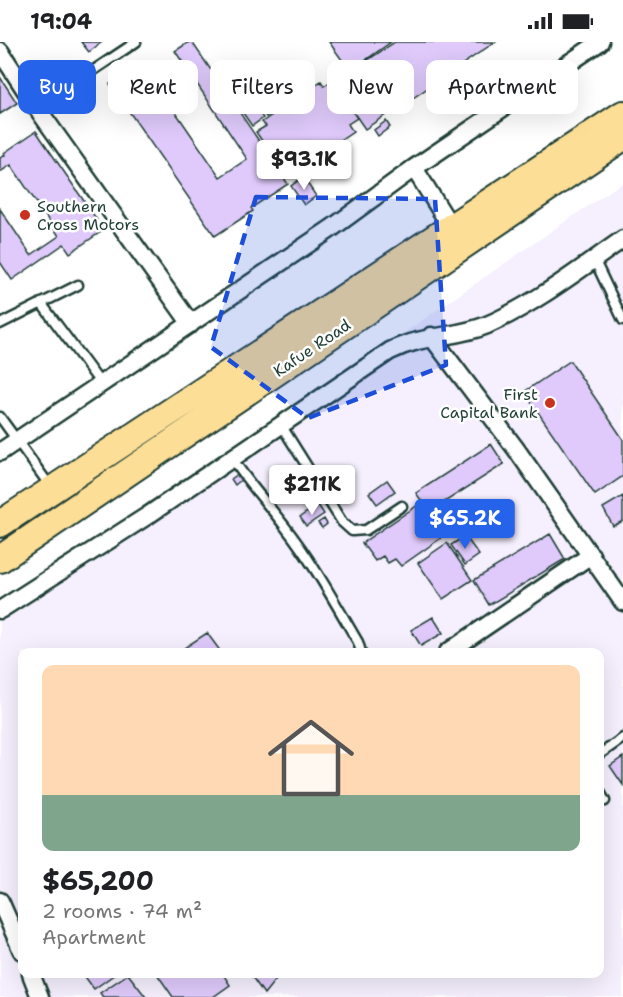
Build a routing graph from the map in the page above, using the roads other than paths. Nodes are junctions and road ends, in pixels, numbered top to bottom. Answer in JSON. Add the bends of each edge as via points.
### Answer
{"nodes":[{"id":1,"x":136,"y":42,"type":"edge"},
{"id":2,"x":600,"y":42,"type":"edge"},
{"id":3,"x":0,"y":51,"type":"edge"},
{"id":4,"x":96,"y":69,"type":"edge"},
{"id":5,"x":18,"y":79,"type":"edge"},
{"id":6,"x":41,"y":114,"type":"edge"},
{"id":7,"x":621,"y":120,"type":"edge"},
{"id":8,"x":414,"y":168,"type":"junction"},
{"id":9,"x":451,"y":227,"type":"junction"},
{"id":10,"x":623,"y":239,"type":"edge"},
{"id":11,"x":594,"y":259,"type":"junction"},
{"id":12,"x":78,"y":285,"type":"dead end"},
{"id":13,"x":41,"y":303,"type":"junction"},
{"id":14,"x":623,"y":320,"type":"edge"},
{"id":15,"x":0,"y":324,"type":"edge"},
{"id":16,"x":191,"y":324,"type":"junction"},
{"id":17,"x":431,"y":336,"type":"junction"},
{"id":18,"x":101,"y":384,"type":"junction"},
{"id":19,"x":0,"y":417,"type":"edge"},
{"id":20,"x":280,"y":425,"type":"junction"},
{"id":21,"x":17,"y":441,"type":"junction"},
{"id":22,"x":0,"y":452,"type":"edge"},
{"id":23,"x":232,"y":457,"type":"junction"},
{"id":24,"x":52,"y":489,"type":"junction"},
{"id":25,"x":402,"y":507,"type":"dead end"},
{"id":26,"x":0,"y":524,"type":"edge"},
{"id":27,"x":591,"y":555,"type":"junction"},
{"id":28,"x":0,"y":559,"type":"edge"},
{"id":29,"x":623,"y":602,"type":"edge"},
{"id":30,"x":0,"y":610,"type":"edge"},
{"id":31,"x":359,"y":648,"type":"edge"},
{"id":32,"x":454,"y":648,"type":"edge"},
{"id":33,"x":623,"y":738,"type":"edge"},
{"id":34,"x":604,"y":751,"type":"edge"},
{"id":35,"x":0,"y":901,"type":"edge"},
{"id":36,"x":18,"y":935,"type":"edge"},
{"id":37,"x":32,"y":978,"type":"edge"},
{"id":38,"x":39,"y":997,"type":"edge"}],
"edges":[{"from":1,"to":4,"type":"lane"},
{"from":2,"to":8,"type":"street"},
{"from":3,"to":5,"type":"street"},
{"from":6,"to":16,"type":"street"},
{"from":7,"to":9,"type":"main road","name":"Kafue Road"},
{"from":7,"to":28,"type":"main road","name":"Kafue Road"},
{"from":8,"to":9,"type":"street"},
{"from":8,"to":16,"type":"street"},
{"from":9,"to":24,"type":"main road","name":"Kafue Road"},
{"from":10,"to":11,"type":"street"},
{"from":11,"to":14,"type":"lane"},
{"from":11,"to":17,"type":"street","via":[[484,326]]},
{"from":12,"to":13,"type":"lane"},
{"from":13,"to":15,"type":"lane"},
{"from":13,"to":18,"type":"lane"},
{"from":16,"to":18,"type":"street"},
{"from":17,"to":20,"type":"street","via":[[390,351]]},
{"from":17,"to":27,"type":"street"},
{"from":18,"to":21,"type":"street"},
{"from":19,"to":21,"type":"lane"},
{"from":20,"to":23,"type":"street"},
{"from":20,"to":25,"type":"lane","via":[[342,522],[352,531],[366,530]]},
{"from":21,"to":22,"type":"street"},
{"from":21,"to":24,"type":"lane"},
{"from":23,"to":30,"type":"street"},
{"from":23,"to":31,"type":"lane","via":[[316,571]]},
{"from":24,"to":26,"type":"main road","name":"Kafue Road"},
{"from":27,"to":29,"type":"street"},
{"from":27,"to":32,"type":"street"},
{"from":33,"to":34,"type":"lane"},
{"from":35,"to":36,"type":"street"},
{"from":37,"to":38,"type":"street"}]}
